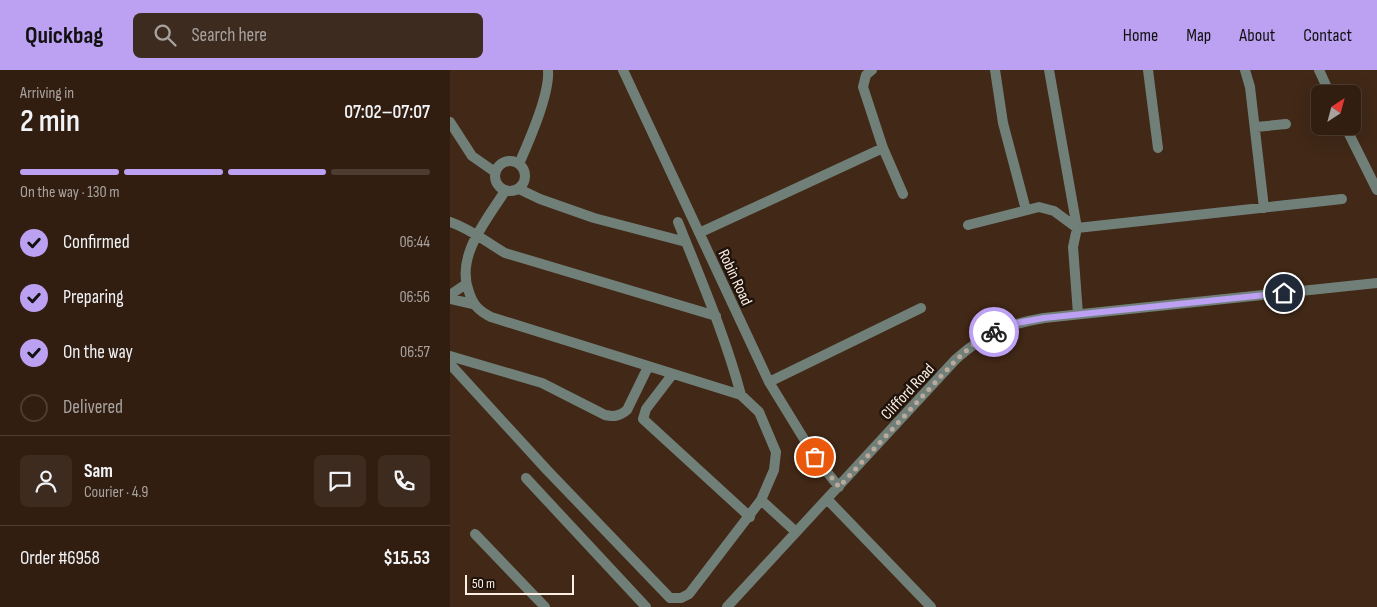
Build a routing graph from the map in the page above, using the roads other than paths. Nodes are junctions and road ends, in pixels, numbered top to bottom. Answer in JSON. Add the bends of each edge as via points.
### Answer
{"nodes":[{"id":1,"x":548,"y":70,"type":"edge"},
{"id":2,"x":622,"y":70,"type":"edge"},
{"id":3,"x":872,"y":70,"type":"edge"},
{"id":4,"x":995,"y":70,"type":"edge"},
{"id":5,"x":1049,"y":70,"type":"edge"},
{"id":6,"x":1148,"y":70,"type":"edge"},
{"id":7,"x":1245,"y":70,"type":"edge"},
{"id":8,"x":1319,"y":70,"type":"edge"},
{"id":9,"x":1326,"y":85,"type":"edge"},
{"id":10,"x":450,"y":122,"type":"edge"},
{"id":11,"x":1286,"y":124,"type":"dead end"},
{"id":12,"x":1256,"y":127,"type":"junction"},
{"id":13,"x":1350,"y":135,"type":"edge"},
{"id":14,"x":883,"y":148,"type":"junction"},
{"id":15,"x":1158,"y":148,"type":"dead end"},
{"id":16,"x":519,"y":164,"type":"junction"},
{"id":17,"x":495,"y":172,"type":"junction"},
{"id":18,"x":519,"y":189,"type":"junction"},
{"id":19,"x":1377,"y":190,"type":"edge"},
{"id":20,"x":505,"y":191,"type":"junction"},
{"id":21,"x":903,"y":194,"type":"dead end"},
{"id":22,"x":1342,"y":199,"type":"dead end"},
{"id":23,"x":1264,"y":208,"type":"junction"},
{"id":24,"x":1026,"y":210,"type":"junction"},
{"id":25,"x":450,"y":222,"type":"edge"},
{"id":26,"x":678,"y":222,"type":"dead end"},
{"id":27,"x":968,"y":224,"type":"dead end"},
{"id":28,"x":1077,"y":228,"type":"junction"},
{"id":29,"x":699,"y":233,"type":"junction"},
{"id":30,"x":478,"y":235,"type":"junction"},
{"id":31,"x":686,"y":242,"type":"junction"},
{"id":32,"x":1377,"y":283,"type":"edge"},
{"id":33,"x":466,"y":284,"type":"junction"},
{"id":34,"x":450,"y":297,"type":"edge"},
{"id":35,"x":473,"y":304,"type":"junction"},
{"id":36,"x":921,"y":308,"type":"dead end"},
{"id":37,"x":1078,"y":314,"type":"junction"},
{"id":38,"x":716,"y":316,"type":"junction"},
{"id":39,"x":450,"y":356,"type":"edge"},
{"id":40,"x":450,"y":364,"type":"edge"},
{"id":41,"x":648,"y":367,"type":"junction"},
{"id":42,"x":672,"y":375,"type":"junction"},
{"id":43,"x":769,"y":382,"type":"junction"},
{"id":44,"x":741,"y":395,"type":"junction"},
{"id":45,"x":526,"y":478,"type":"dead end"},
{"id":46,"x":839,"y":487,"type":"junction"},
{"id":47,"x":827,"y":499,"type":"junction"},
{"id":48,"x":761,"y":500,"type":"junction"},
{"id":49,"x":750,"y":517,"type":"junction"},
{"id":50,"x":796,"y":532,"type":"junction"},
{"id":51,"x":475,"y":534,"type":"dead end"},
{"id":52,"x":545,"y":607,"type":"edge"},
{"id":53,"x":646,"y":607,"type":"edge"},
{"id":54,"x":727,"y":607,"type":"edge"},
{"id":55,"x":931,"y":607,"type":"edge"}],
"edges":[{"from":1,"to":16,"type":"street","via":[[546,89]]},
{"from":2,"to":29,"type":"street","name":"Robin Road"},
{"from":3,"to":14,"type":"street","via":[[866,75],[863,87]]},
{"from":4,"to":24,"type":"street","via":[[1003,123]]},
{"from":5,"to":28,"type":"street"},
{"from":6,"to":15,"type":"street"},
{"from":7,"to":12,"type":"street"},
{"from":8,"to":9,"type":"street"},
{"from":10,"to":17,"type":"street","via":[[472,156]]},
{"from":11,"to":12,"type":"street"},
{"from":12,"to":23,"type":"street"},
{"from":13,"to":19,"type":"street"},
{"from":14,"to":21,"type":"street"},
{"from":14,"to":29,"type":"street"},
{"from":16,"to":17,"type":"street","via":[[505,162]]},
{"from":16,"to":18,"type":"street","via":[[525,176]]},
{"from":17,"to":20,"type":"street","via":[[495,181]]},
{"from":18,"to":20,"type":"street"},
{"from":18,"to":31,"type":"street","via":[[594,218]]},
{"from":20,"to":30,"type":"street"},
{"from":22,"to":23,"type":"street"},
{"from":23,"to":28,"type":"street"},
{"from":24,"to":27,"type":"street"},
{"from":24,"to":28,"type":"street","via":[[1049,208]]},
{"from":25,"to":30,"type":"street"},
{"from":26,"to":31,"type":"street"},
{"from":28,"to":37,"type":"street","via":[[1073,247]]},
{"from":29,"to":43,"type":"street","name":"Robin Road"},
{"from":30,"to":33,"type":"street","via":[[466,263]]},
{"from":30,"to":38,"type":"street","via":[[505,253]]},
{"from":31,"to":38,"type":"street"},
{"from":32,"to":37,"type":"street","name":"Clifford Road"},
{"from":33,"to":34,"type":"street"},
{"from":33,"to":35,"type":"street"},
{"from":34,"to":35,"type":"street"},
{"from":35,"to":41,"type":"street","via":[[491,317]]},
{"from":36,"to":43,"type":"street"},
{"from":37,"to":46,"type":"street","name":"Clifford Road","via":[[1011,324],[974,344]]},
{"from":38,"to":44,"type":"street"},
{"from":39,"to":41,"type":"street","via":[[542,383],[605,416],[627,410]]},
{"from":40,"to":49,"type":"street","via":[[670,598],[689,594]]},
{"from":41,"to":42,"type":"street"},
{"from":42,"to":44,"type":"street"},
{"from":42,"to":49,"type":"street","via":[[646,409],[643,419]]},
{"from":43,"to":46,"type":"street","name":"Robin Road","via":[[815,457]]},
{"from":44,"to":48,"type":"street","via":[[759,412],[776,452],[774,470]]},
{"from":45,"to":53,"type":"street"},
{"from":46,"to":47,"type":"street","name":"Clifford Road"},
{"from":47,"to":50,"type":"street","name":"Clifford Road"},
{"from":47,"to":55,"type":"street"},
{"from":48,"to":49,"type":"street"},
{"from":48,"to":50,"type":"street"},
{"from":50,"to":54,"type":"street","name":"Clifford Road"},
{"from":51,"to":52,"type":"street"}]}
